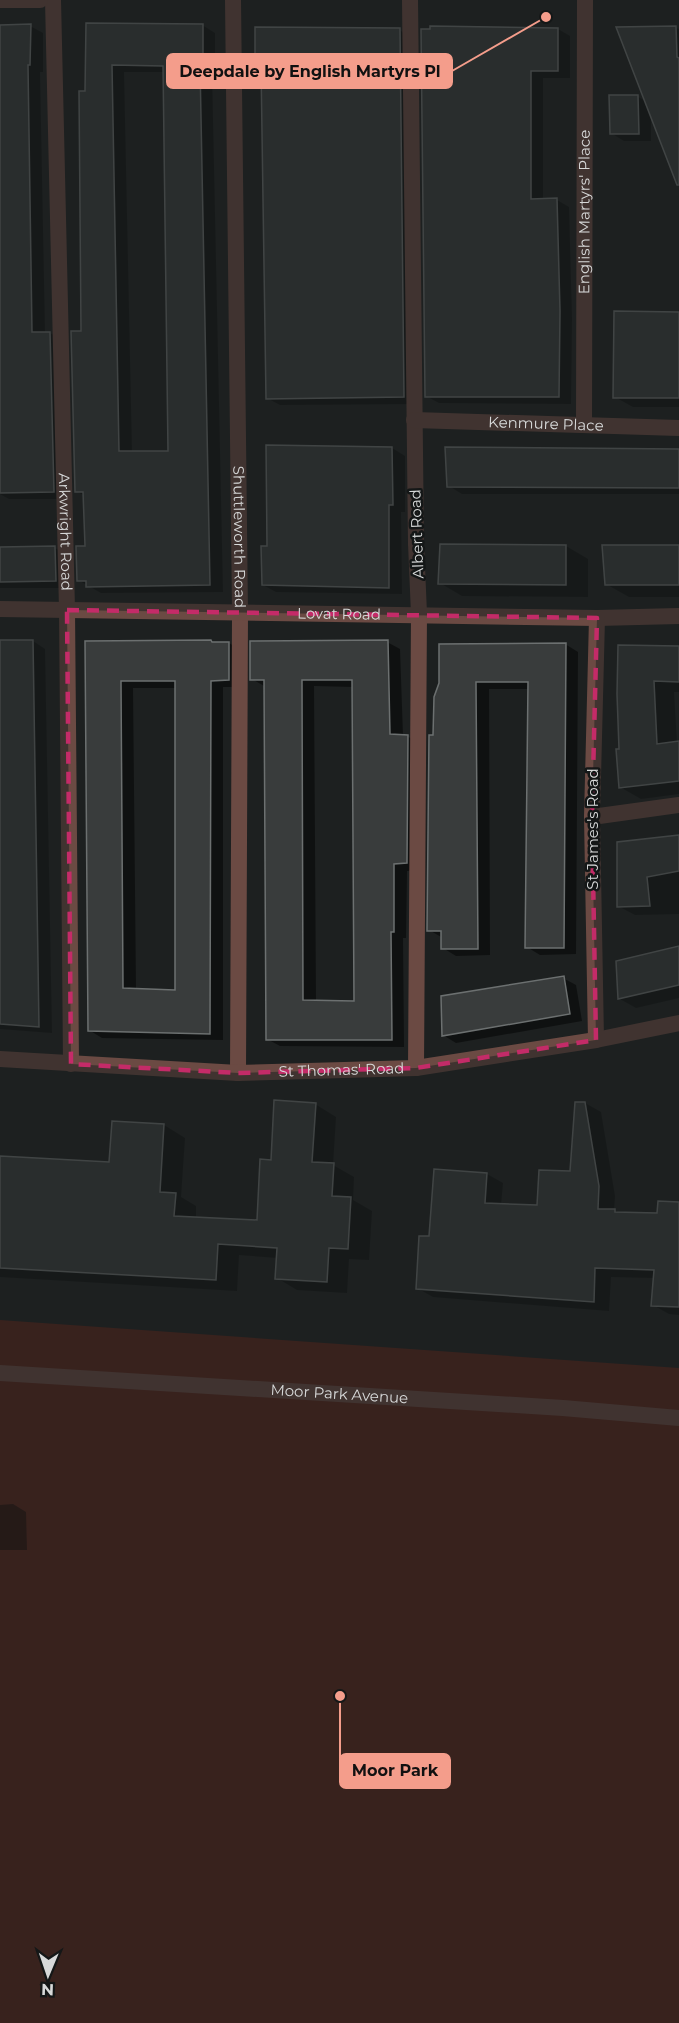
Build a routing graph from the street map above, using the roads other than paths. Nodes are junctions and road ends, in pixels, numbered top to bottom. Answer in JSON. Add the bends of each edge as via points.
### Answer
{"nodes":[{"id":1,"x":0,"y":0,"type":"edge"},
{"id":2,"x":40,"y":0,"type":"edge"},
{"id":3,"x":53,"y":0,"type":"edge"},
{"id":4,"x":233,"y":0,"type":"edge"},
{"id":5,"x":410,"y":0,"type":"edge"},
{"id":6,"x":585,"y":0,"type":"edge"},
{"id":7,"x":414,"y":420,"type":"junction"},
{"id":8,"x":584,"y":425,"type":"junction"},
{"id":9,"x":679,"y":428,"type":"edge"},
{"id":10,"x":0,"y":609,"type":"edge"},
{"id":11,"x":67,"y":610,"type":"junction"},
{"id":12,"x":240,"y":613,"type":"junction"},
{"id":13,"x":419,"y":614,"type":"junction"},
{"id":14,"x":679,"y":616,"type":"edge"},
{"id":15,"x":597,"y":618,"type":"junction"},
{"id":16,"x":679,"y":805,"type":"edge"},
{"id":17,"x":592,"y":817,"type":"junction"},
{"id":18,"x":679,"y":1023,"type":"edge"},
{"id":19,"x":596,"y":1040,"type":"junction"},
{"id":20,"x":0,"y":1059,"type":"edge"},
{"id":21,"x":71,"y":1064,"type":"junction"},
{"id":22,"x":416,"y":1068,"type":"junction"},
{"id":23,"x":238,"y":1073,"type":"junction"},
{"id":24,"x":0,"y":1373,"type":"edge"},
{"id":25,"x":679,"y":1418,"type":"edge"}],
"edges":[{"from":1,"to":2,"type":"street"},
{"from":3,"to":11,"type":"street","name":"Arkwright Road"},
{"from":4,"to":12,"type":"street","name":"Shuttleworth Road"},
{"from":5,"to":7,"type":"street","name":"Albert Road"},
{"from":6,"to":8,"type":"street","name":"English Martyrs' Place"},
{"from":7,"to":8,"type":"street","name":"Kenmure Place"},
{"from":7,"to":13,"type":"street","name":"Albert Road"},
{"from":8,"to":9,"type":"street","name":"Kenmure Place"},
{"from":10,"to":11,"type":"street","name":"Lovat Road"},
{"from":11,"to":12,"type":"street","name":"Lovat Road"},
{"from":11,"to":21,"type":"street","name":"Arkwright Road"},
{"from":12,"to":13,"type":"street","name":"Lovat Road"},
{"from":12,"to":23,"type":"street","name":"Shuttleworth Road"},
{"from":13,"to":15,"type":"street","name":"Lovat Road"},
{"from":13,"to":22,"type":"street","name":"Albert Road"},
{"from":14,"to":15,"type":"street","name":"Lovat Road"},
{"from":15,"to":17,"type":"street","name":"St James's Road"},
{"from":16,"to":17,"type":"street"},
{"from":17,"to":19,"type":"street","name":"St James's Road"},
{"from":18,"to":19,"type":"street","name":"St Thomas' Road"},
{"from":19,"to":22,"type":"street","name":"St Thomas' Road"},
{"from":20,"to":21,"type":"street","name":"St Thomas' Road"},
{"from":21,"to":23,"type":"street","name":"St Thomas' Road"},
{"from":22,"to":23,"type":"street","name":"St Thomas' Road"},
{"from":24,"to":25,"type":"street","name":"Moor Park Avenue"}]}
